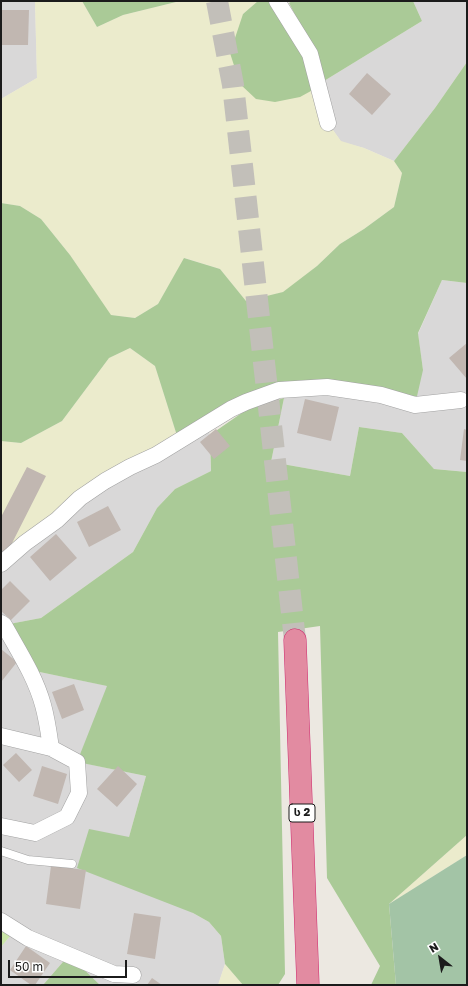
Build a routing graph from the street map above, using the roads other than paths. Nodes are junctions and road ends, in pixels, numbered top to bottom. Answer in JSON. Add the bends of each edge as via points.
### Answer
{"nodes":[{"id":1,"x":278,"y":1,"type":"edge"},
{"id":2,"x":328,"y":123,"type":"dead end"},
{"id":3,"x":461,"y":400,"type":"dead end"},
{"id":4,"x":1,"y":564,"type":"edge"},
{"id":5,"x":1,"y":623,"type":"edge"},
{"id":6,"x":296,"y":640,"type":"tunnel mouth"},
{"id":7,"x":1,"y":736,"type":"edge"},
{"id":8,"x":51,"y":748,"type":"junction"},
{"id":9,"x":1,"y":826,"type":"edge"},
{"id":10,"x":1,"y":851,"type":"edge"},
{"id":11,"x":72,"y":864,"type":"dead end"},
{"id":12,"x":1,"y":921,"type":"edge"},
{"id":13,"x":133,"y":975,"type":"dead end"},
{"id":14,"x":308,"y":985,"type":"edge"}],
"edges":[{"from":1,"to":2,"type":"street","via":[[310,54]]},
{"from":3,"to":4,"type":"street","via":[[415,405],[381,395],[327,387],[279,390],[231,409],[156,456],[105,481],[80,498],[57,520]]},
{"from":5,"to":8,"type":"street","via":[[30,670],[36,685],[44,707]]},
{"from":6,"to":14,"type":"highway","number":"ს 2"},
{"from":7,"to":8,"type":"street"},
{"from":8,"to":9,"type":"street","via":[[77,762],[79,793],[67,817],[35,833]]},
{"from":10,"to":11,"type":"lane","via":[[28,860]]},
{"from":12,"to":13,"type":"street","via":[[28,938],[114,974]]}]}
